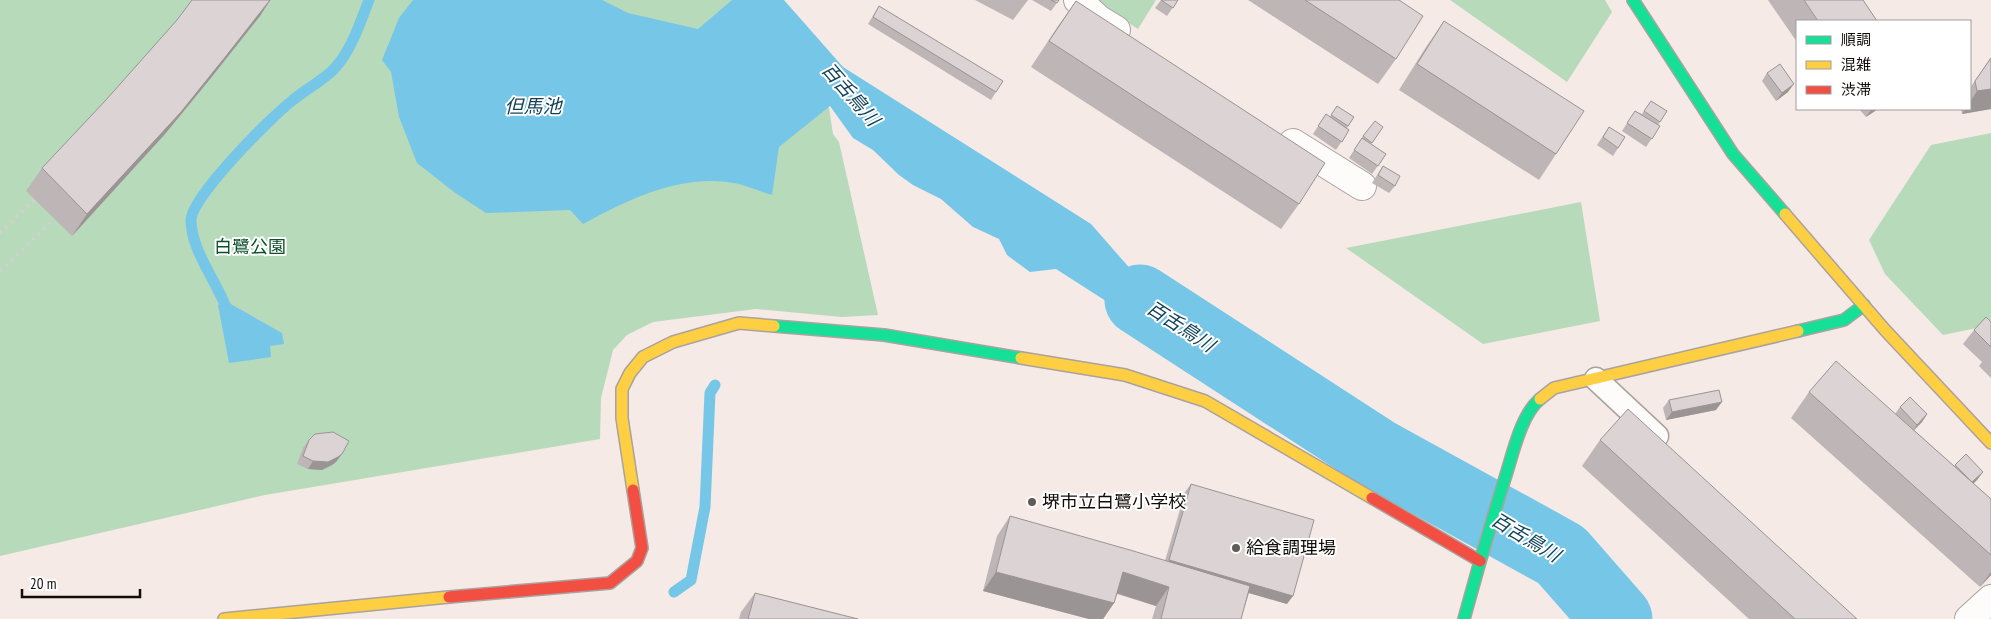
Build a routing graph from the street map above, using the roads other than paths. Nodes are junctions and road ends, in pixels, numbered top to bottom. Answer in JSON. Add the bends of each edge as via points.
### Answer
{"nodes":[{"id":1,"x":1078,"y":0,"type":"edge"},
{"id":2,"x":1633,"y":0,"type":"edge"},
{"id":3,"x":1140,"y":46,"type":"edge"},
{"id":4,"x":1273,"y":131,"type":"edge"},
{"id":5,"x":1362,"y":186,"type":"dead end"},
{"id":6,"x":1864,"y":305,"type":"junction"},
{"id":7,"x":1596,"y":379,"type":"junction"},
{"id":8,"x":1991,"y":443,"type":"edge"},
{"id":9,"x":1672,"y":450,"type":"edge"},
{"id":10,"x":1480,"y":561,"type":"junction"},
{"id":11,"x":1991,"y":599,"type":"edge"},
{"id":12,"x":224,"y":619,"type":"edge"},
{"id":13,"x":1464,"y":619,"type":"edge"},
{"id":14,"x":1969,"y":619,"type":"edge"}],
"edges":[{"from":1,"to":3,"type":"street","via":[[1098,19]]},
{"from":2,"to":6,"type":"street","via":[[1733,154]]},
{"from":4,"to":5,"type":"street"},
{"from":6,"to":7,"type":"street","via":[[1844,320]]},
{"from":6,"to":8,"type":"street"},
{"from":7,"to":9,"type":"lane"},
{"from":7,"to":10,"type":"street","via":[[1554,388],[1533,405],[1520,432]]},
{"from":10,"to":12,"type":"street","via":[[1205,401],[1125,375],[884,335],[739,323],[673,342],[642,357],[630,373],[622,390],[622,418],[642,548],[637,561],[610,583]]},
{"from":10,"to":13,"type":"street"},
{"from":11,"to":14,"type":"street"}]}
